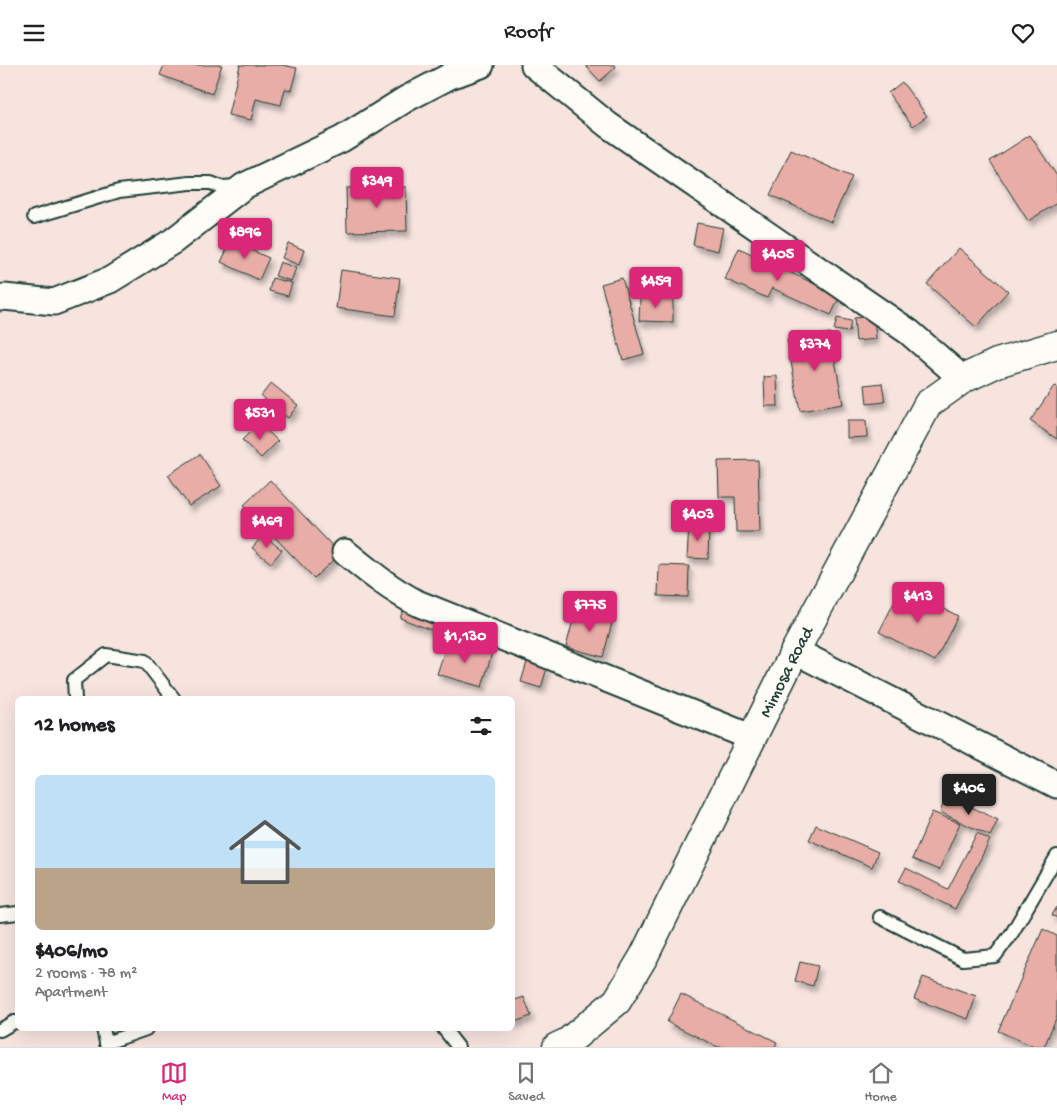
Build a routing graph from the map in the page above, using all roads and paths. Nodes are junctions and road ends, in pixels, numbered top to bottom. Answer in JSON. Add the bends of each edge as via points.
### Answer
{"nodes":[{"id":1,"x":481,"y":65,"type":"edge"},
{"id":2,"x":534,"y":65,"type":"edge"},
{"id":3,"x":244,"y":186,"type":"junction"},
{"id":4,"x":34,"y":217,"type":"dead end"},
{"id":5,"x":0,"y":298,"type":"edge"},
{"id":6,"x":1057,"y":345,"type":"edge"},
{"id":7,"x":963,"y":379,"type":"junction"},
{"id":8,"x":345,"y":552,"type":"dead end"},
{"id":9,"x":795,"y":651,"type":"junction"},
{"id":10,"x":75,"y":696,"type":"edge"},
{"id":11,"x":172,"y":696,"type":"edge"},
{"id":12,"x":753,"y":738,"type":"junction"},
{"id":13,"x":1057,"y":785,"type":"edge"},
{"id":14,"x":1057,"y":855,"type":"edge"},
{"id":15,"x":15,"y":913,"type":"edge"},
{"id":16,"x":0,"y":915,"type":"edge"},
{"id":17,"x":880,"y":917,"type":"dead end"},
{"id":18,"x":15,"y":1022,"type":"edge"},
{"id":19,"x":0,"y":1030,"type":"edge"},
{"id":20,"x":103,"y":1031,"type":"edge"},
{"id":21,"x":141,"y":1031,"type":"edge"},
{"id":22,"x":446,"y":1031,"type":"edge"},
{"id":23,"x":106,"y":1045,"type":"edge"},
{"id":24,"x":458,"y":1047,"type":"edge"},
{"id":25,"x":558,"y":1047,"type":"edge"}],
"edges":[{"from":1,"to":3,"type":"street","via":[[450,76],[342,139]]},
{"from":2,"to":7,"type":"street","via":[[608,125],[909,332]]},
{"from":3,"to":4,"type":"lane","via":[[190,183],[119,191]]},
{"from":3,"to":5,"type":"street","via":[[173,241],[110,279],[54,302]]},
{"from":6,"to":7,"type":"street","name":"Mimosa Road","via":[[997,363]]},
{"from":7,"to":9,"type":"street","name":"Mimosa Road","via":[[928,404]]},
{"from":8,"to":12,"type":"street","via":[[379,581],[417,603]]},
{"from":9,"to":12,"type":"street","name":"Mimosa Road"},
{"from":9,"to":13,"type":"street"},
{"from":10,"to":11,"type":"lane","via":[[74,680],[106,655],[145,661]]},
{"from":12,"to":25,"type":"street","name":"Mimosa Road","via":[[644,956],[617,1001]]},
{"from":14,"to":17,"type":"lane","via":[[995,957],[963,959]]},
{"from":15,"to":16,"type":"lane"},
{"from":18,"to":19,"type":"lane"},
{"from":20,"to":23,"type":"lane"},
{"from":21,"to":23,"type":"lane"},
{"from":22,"to":24,"type":"lane"}]}
